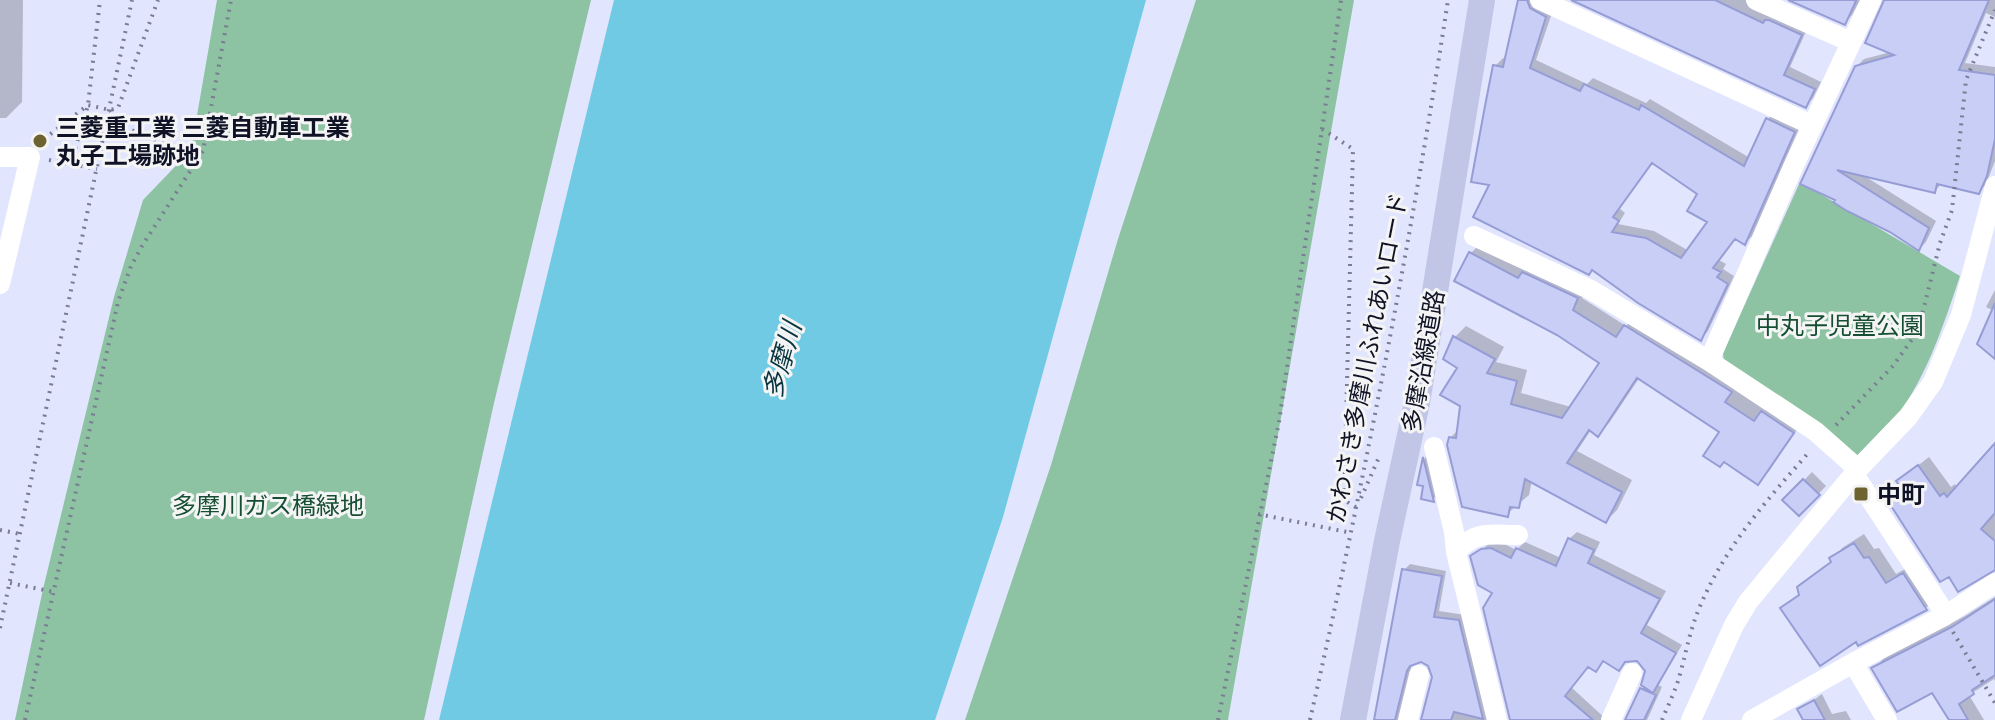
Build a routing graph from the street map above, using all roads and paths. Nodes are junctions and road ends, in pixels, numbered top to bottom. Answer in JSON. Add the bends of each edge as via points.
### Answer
{"nodes":[{"id":1,"x":100,"y":0,"type":"edge"},
{"id":2,"x":132,"y":0,"type":"edge"},
{"id":3,"x":158,"y":0,"type":"edge"},
{"id":4,"x":231,"y":0,"type":"edge"},
{"id":5,"x":1341,"y":0,"type":"edge"},
{"id":6,"x":1448,"y":0,"type":"edge"},
{"id":7,"x":1482,"y":0,"type":"edge"},
{"id":8,"x":1540,"y":0,"type":"edge"},
{"id":9,"x":1756,"y":0,"type":"edge"},
{"id":10,"x":1871,"y":0,"type":"edge"},
{"id":11,"x":1995,"y":10,"type":"edge"},
{"id":12,"x":1851,"y":42,"type":"junction"},
{"id":13,"x":88,"y":105,"type":"junction"},
{"id":14,"x":110,"y":110,"type":"junction"},
{"id":15,"x":1812,"y":125,"type":"junction"},
{"id":16,"x":1322,"y":129,"type":"junction"},
{"id":17,"x":32,"y":136,"type":"dead end"},
{"id":18,"x":0,"y":157,"type":"edge"},
{"id":19,"x":199,"y":159,"type":"junction"},
{"id":20,"x":65,"y":163,"type":"dead end"},
{"id":21,"x":71,"y":164,"type":"junction"},
{"id":22,"x":97,"y":169,"type":"junction"},
{"id":23,"x":1995,"y":186,"type":"edge"},
{"id":24,"x":1474,"y":236,"type":"dead end"},
{"id":25,"x":0,"y":284,"type":"edge"},
{"id":26,"x":1709,"y":361,"type":"junction"},
{"id":27,"x":1821,"y":439,"type":"junction"},
{"id":28,"x":1434,"y":447,"type":"dead end"},
{"id":29,"x":1856,"y":471,"type":"junction"},
{"id":30,"x":1357,"y":508,"type":"junction"},
{"id":31,"x":1258,"y":514,"type":"junction"},
{"id":32,"x":0,"y":530,"type":"edge"},
{"id":33,"x":1352,"y":533,"type":"junction"},
{"id":34,"x":20,"y":534,"type":"junction"},
{"id":35,"x":1518,"y":535,"type":"dead end"},
{"id":36,"x":1456,"y":552,"type":"junction"},
{"id":37,"x":10,"y":583,"type":"junction"},
{"id":38,"x":1995,"y":583,"type":"edge"},
{"id":39,"x":54,"y":592,"type":"junction"},
{"id":40,"x":1945,"y":616,"type":"junction"},
{"id":41,"x":0,"y":628,"type":"edge"},
{"id":42,"x":1853,"y":663,"type":"junction"},
{"id":43,"x":1632,"y":673,"type":"dead end"},
{"id":44,"x":1419,"y":675,"type":"dead end"},
{"id":45,"x":1995,"y":703,"type":"edge"},
{"id":46,"x":25,"y":720,"type":"edge"},
{"id":47,"x":1218,"y":720,"type":"edge"},
{"id":48,"x":1310,"y":720,"type":"edge"},
{"id":49,"x":1353,"y":720,"type":"edge"},
{"id":50,"x":1408,"y":720,"type":"edge"},
{"id":51,"x":1497,"y":720,"type":"edge"},
{"id":52,"x":1611,"y":720,"type":"edge"},
{"id":53,"x":1662,"y":720,"type":"edge"},
{"id":54,"x":1691,"y":720,"type":"edge"},
{"id":55,"x":1752,"y":720,"type":"edge"},
{"id":56,"x":1887,"y":720,"type":"edge"}],
"edges":[{"from":1,"to":13,"type":"path"},
{"from":2,"to":14,"type":"path"},
{"from":3,"to":14,"type":"path","via":[[123,98]]},
{"from":4,"to":19,"type":"path"},
{"from":5,"to":16,"type":"path"},
{"from":6,"to":30,"type":"path","name":"かわさき多摩川ふれあいロード","via":[[1393,331]]},
{"from":7,"to":49,"type":"main road","name":"多摩沿線道路","via":[[1417,403]]},
{"from":8,"to":15,"type":"street"},
{"from":9,"to":12,"type":"street"},
{"from":10,"to":12,"type":"street"},
{"from":11,"to":27,"type":"path","via":[[1966,80],[1952,210],[1918,331],[1867,395]]},
{"from":12,"to":15,"type":"street"},
{"from":13,"to":14,"type":"path"},
{"from":13,"to":17,"type":"path","via":[[48,136]]},
{"from":13,"to":21,"type":"path"},
{"from":14,"to":19,"type":"path","via":[[117,124]]},
{"from":14,"to":22,"type":"path"},
{"from":15,"to":26,"type":"street"},
{"from":16,"to":30,"type":"path","via":[[1353,149],[1344,500]]},
{"from":16,"to":31,"type":"path","via":[[1279,422]]},
{"from":18,"to":25,"type":"street","via":[[30,157]]},
{"from":19,"to":39,"type":"path","via":[[123,284]]},
{"from":20,"to":21,"type":"path"},
{"from":21,"to":22,"type":"path"},
{"from":22,"to":34,"type":"path"},
{"from":23,"to":29,"type":"street","via":[[1961,315],[1933,382]]},
{"from":24,"to":26,"type":"street","via":[[1591,290]]},
{"from":26,"to":27,"type":"street"},
{"from":27,"to":29,"type":"street"},
{"from":27,"to":53,"type":"path","via":[[1760,506],[1729,551],[1702,603]]},
{"from":28,"to":36,"type":"street"},
{"from":29,"to":40,"type":"street"},
{"from":29,"to":54,"type":"street","via":[[1748,602]]},
{"from":30,"to":33,"type":"path","name":"かわさき多摩川ふれあいロード"},
{"from":31,"to":33,"type":"path"},
{"from":31,"to":47,"type":"path"},
{"from":32,"to":34,"type":"path"},
{"from":33,"to":48,"type":"path","name":"かわさき多摩川ふれあいロード"},
{"from":34,"to":37,"type":"path"},
{"from":35,"to":36,"type":"street","via":[[1476,535]]},
{"from":36,"to":51,"type":"street"},
{"from":37,"to":39,"type":"path"},
{"from":37,"to":41,"type":"path"},
{"from":38,"to":40,"type":"street"},
{"from":39,"to":46,"type":"path"},
{"from":40,"to":42,"type":"street"},
{"from":40,"to":45,"type":"path"},
{"from":42,"to":55,"type":"street"},
{"from":42,"to":56,"type":"street"},
{"from":43,"to":52,"type":"street"},
{"from":44,"to":50,"type":"street"}]}
